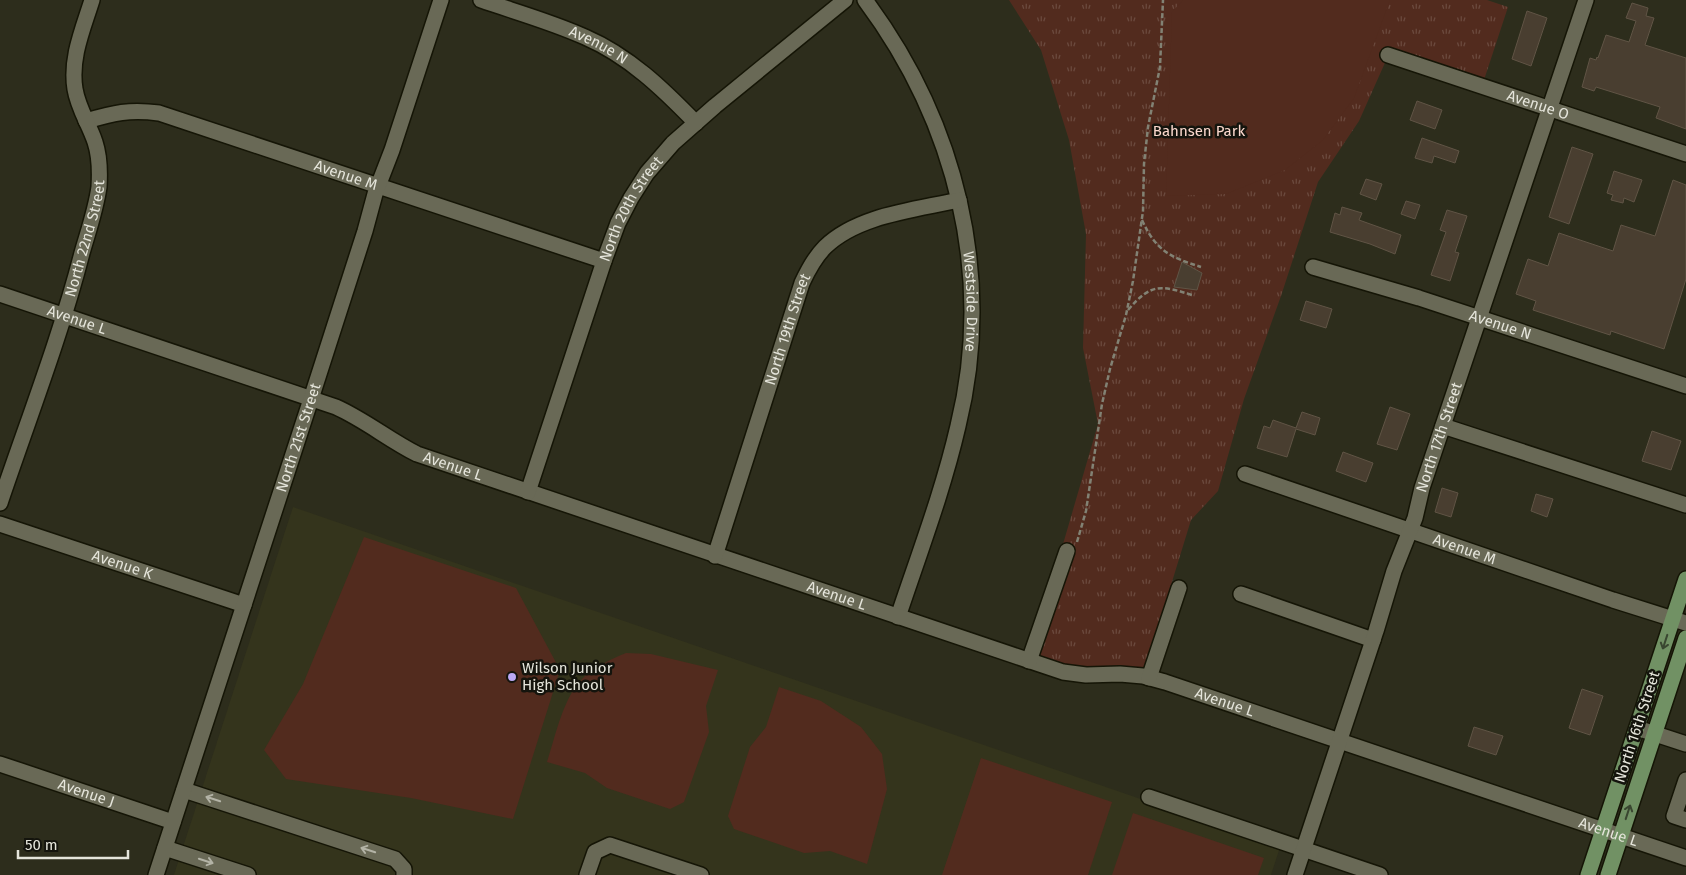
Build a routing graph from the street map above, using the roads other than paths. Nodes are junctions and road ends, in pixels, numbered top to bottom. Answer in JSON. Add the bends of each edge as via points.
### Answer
{"nodes":[{"id":1,"x":92,"y":0,"type":"edge"},
{"id":2,"x":441,"y":0,"type":"edge"},
{"id":3,"x":481,"y":0,"type":"edge"},
{"id":4,"x":845,"y":0,"type":"edge"},
{"id":5,"x":865,"y":0,"type":"edge"},
{"id":6,"x":1586,"y":0,"type":"edge"},
{"id":7,"x":1388,"y":56,"type":"dead end"},
{"id":8,"x":1550,"y":108,"type":"junction"},
{"id":9,"x":86,"y":121,"type":"junction"},
{"id":10,"x":696,"y":123,"type":"junction"},
{"id":11,"x":1686,"y":154,"type":"edge"},
{"id":12,"x":378,"y":186,"type":"junction"},
{"id":13,"x":959,"y":200,"type":"junction"},
{"id":14,"x":604,"y":261,"type":"junction"},
{"id":15,"x":1313,"y":266,"type":"dead end"},
{"id":16,"x":0,"y":294,"type":"edge"},
{"id":17,"x":64,"y":316,"type":"junction"},
{"id":18,"x":1480,"y":319,"type":"junction"},
{"id":19,"x":1686,"y":386,"type":"edge"},
{"id":20,"x":311,"y":399,"type":"junction"},
{"id":21,"x":1444,"y":426,"type":"junction"},
{"id":22,"x":1245,"y":474,"type":"dead end"},
{"id":23,"x":528,"y":492,"type":"junction"},
{"id":24,"x":0,"y":502,"type":"edge"},
{"id":25,"x":1686,"y":505,"type":"edge"},
{"id":26,"x":0,"y":524,"type":"edge"},
{"id":27,"x":1410,"y":529,"type":"junction"},
{"id":28,"x":1072,"y":548,"type":"road end"},
{"id":29,"x":715,"y":556,"type":"junction"},
{"id":30,"x":1686,"y":580,"type":"edge"},
{"id":31,"x":1179,"y":588,"type":"dead end"},
{"id":32,"x":1241,"y":594,"type":"dead end"},
{"id":33,"x":244,"y":605,"type":"junction"},
{"id":34,"x":898,"y":617,"type":"junction"},
{"id":35,"x":1680,"y":621,"type":"edge"},
{"id":36,"x":1686,"y":638,"type":"edge"},
{"id":37,"x":1373,"y":640,"type":"junction"},
{"id":38,"x":1029,"y":661,"type":"junction"},
{"id":39,"x":1149,"y":678,"type":"junction"},
{"id":40,"x":1637,"y":728,"type":"junction"},
{"id":41,"x":1654,"y":734,"type":"junction"},
{"id":42,"x":1339,"y":741,"type":"junction"},
{"id":43,"x":1686,"y":744,"type":"edge"},
{"id":44,"x":0,"y":764,"type":"edge"},
{"id":45,"x":1686,"y":780,"type":"edge"},
{"id":46,"x":184,"y":790,"type":"junction"},
{"id":47,"x":1149,"y":797,"type":"dead end"},
{"id":48,"x":1686,"y":820,"type":"edge"},
{"id":49,"x":173,"y":822,"type":"junction"},
{"id":50,"x":1603,"y":830,"type":"junction"},
{"id":51,"x":1620,"y":836,"type":"junction"},
{"id":52,"x":165,"y":848,"type":"junction"},
{"id":53,"x":1303,"y":849,"type":"junction"},
{"id":54,"x":1686,"y":858,"type":"edge"},
{"id":55,"x":156,"y":875,"type":"edge"},
{"id":56,"x":248,"y":875,"type":"edge"},
{"id":57,"x":404,"y":875,"type":"edge"},
{"id":58,"x":587,"y":875,"type":"edge"},
{"id":59,"x":701,"y":875,"type":"edge"},
{"id":60,"x":1295,"y":875,"type":"edge"},
{"id":61,"x":1380,"y":875,"type":"edge"},
{"id":62,"x":1588,"y":875,"type":"edge"},
{"id":63,"x":1608,"y":875,"type":"edge"}],
"edges":[{"from":1,"to":9,"type":"street","name":"North 22nd Street","via":[[76,49],[74,70],[75,88]]},
{"from":2,"to":12,"type":"street","name":"North 21st Street"},
{"from":3,"to":10,"type":"street","name":"Avenue N","via":[[567,29],[613,52],[639,69]]},
{"from":4,"to":10,"type":"street","name":"North 20th Street"},
{"from":5,"to":13,"type":"street","name":"Westside Drive","via":[[905,60],[927,103],[944,146]]},
{"from":6,"to":8,"type":"street","name":"North 17th Street"},
{"from":7,"to":8,"type":"street","name":"Avenue O"},
{"from":8,"to":11,"type":"street","name":"Avenue O"},
{"from":8,"to":18,"type":"street","name":"North 17th Street"},
{"from":9,"to":12,"type":"street","name":"Avenue M","via":[[124,111],[159,113]]},
{"from":9,"to":17,"type":"street","name":"North 22nd Street","via":[[99,160],[98,190]]},
{"from":10,"to":14,"type":"street","name":"North 20th Street","via":[[673,143],[631,198]]},
{"from":12,"to":14,"type":"street","name":"Avenue M"},
{"from":12,"to":20,"type":"street","name":"North 21st Street"},
{"from":13,"to":29,"type":"street","name":"North 19th Street","via":[[852,227],[824,248],[812,263],[802,283]]},
{"from":13,"to":34,"type":"street","name":"Westside Drive","via":[[970,269],[971,332],[967,377],[950,457]]},
{"from":14,"to":23,"type":"street","name":"North 20th Street"},
{"from":15,"to":18,"type":"street","name":"Avenue N"},
{"from":16,"to":17,"type":"street","name":"Avenue L"},
{"from":17,"to":20,"type":"street","name":"Avenue L"},
{"from":17,"to":24,"type":"street","name":"North 22nd Street"},
{"from":18,"to":19,"type":"street","name":"Avenue N"},
{"from":18,"to":21,"type":"street","name":"North 17th Street"},
{"from":20,"to":23,"type":"street","name":"Avenue L","via":[[352,414],[417,454]]},
{"from":20,"to":33,"type":"street","name":"North 21st Street"},
{"from":21,"to":25,"type":"street"},
{"from":21,"to":27,"type":"street","name":"North 17th Street"},
{"from":22,"to":27,"type":"street","name":"Avenue M"},
{"from":23,"to":29,"type":"street","name":"Avenue L"},
{"from":26,"to":33,"type":"street","name":"Avenue K"},
{"from":27,"to":35,"type":"street","name":"Avenue M"},
{"from":27,"to":37,"type":"street","name":"North 17th Street"},
{"from":28,"to":38,"type":"street"},
{"from":29,"to":34,"type":"street","name":"Avenue L"},
{"from":30,"to":35,"type":"main road","name":"North 16th Street"},
{"from":31,"to":39,"type":"street"},
{"from":32,"to":37,"type":"street"},
{"from":33,"to":46,"type":"street","name":"North 21st Street"},
{"from":34,"to":38,"type":"street","name":"Avenue L"},
{"from":35,"to":40,"type":"main road","name":"North 16th Street","one_way":true},
{"from":36,"to":41,"type":"main road","name":"North 16th Street"},
{"from":37,"to":42,"type":"street","name":"North 17th Street"},
{"from":38,"to":39,"type":"street","name":"Avenue L","via":[[1063,672]]},
{"from":39,"to":42,"type":"street","name":"Avenue L"},
{"from":40,"to":41,"type":"street"},
{"from":40,"to":50,"type":"main road","name":"North 16th Street"},
{"from":41,"to":43,"type":"street"},
{"from":51,"to":41,"type":"main road","name":"North 16th Street","one_way":true},
{"from":42,"to":50,"type":"street","name":"Avenue L"},
{"from":42,"to":53,"type":"street","name":"North 17th Street"},
{"from":44,"to":49,"type":"street","name":"Avenue J"},
{"from":45,"to":48,"type":"street","via":[[1674,816]]},
{"from":46,"to":49,"type":"street","name":"North 21st Street"},
{"from":57,"to":46,"type":"street","one_way":true,"via":[[404,869],[395,859]]},
{"from":47,"to":53,"type":"street"},
{"from":49,"to":52,"type":"street","name":"North 21st Street"},
{"from":50,"to":51,"type":"street","name":"Avenue L"},
{"from":50,"to":62,"type":"main road","name":"North 16th Street"},
{"from":51,"to":54,"type":"street","name":"Avenue L"},
{"from":51,"to":63,"type":"main road","name":"North 16th Street"},
{"from":52,"to":55,"type":"street","name":"North 21st Street"},
{"from":52,"to":56,"type":"street","one_way":true},
{"from":53,"to":60,"type":"street","name":"North 17th Street"},
{"from":53,"to":61,"type":"street"},
{"from":58,"to":59,"type":"street","via":[[595,852],[610,845]]}]}
